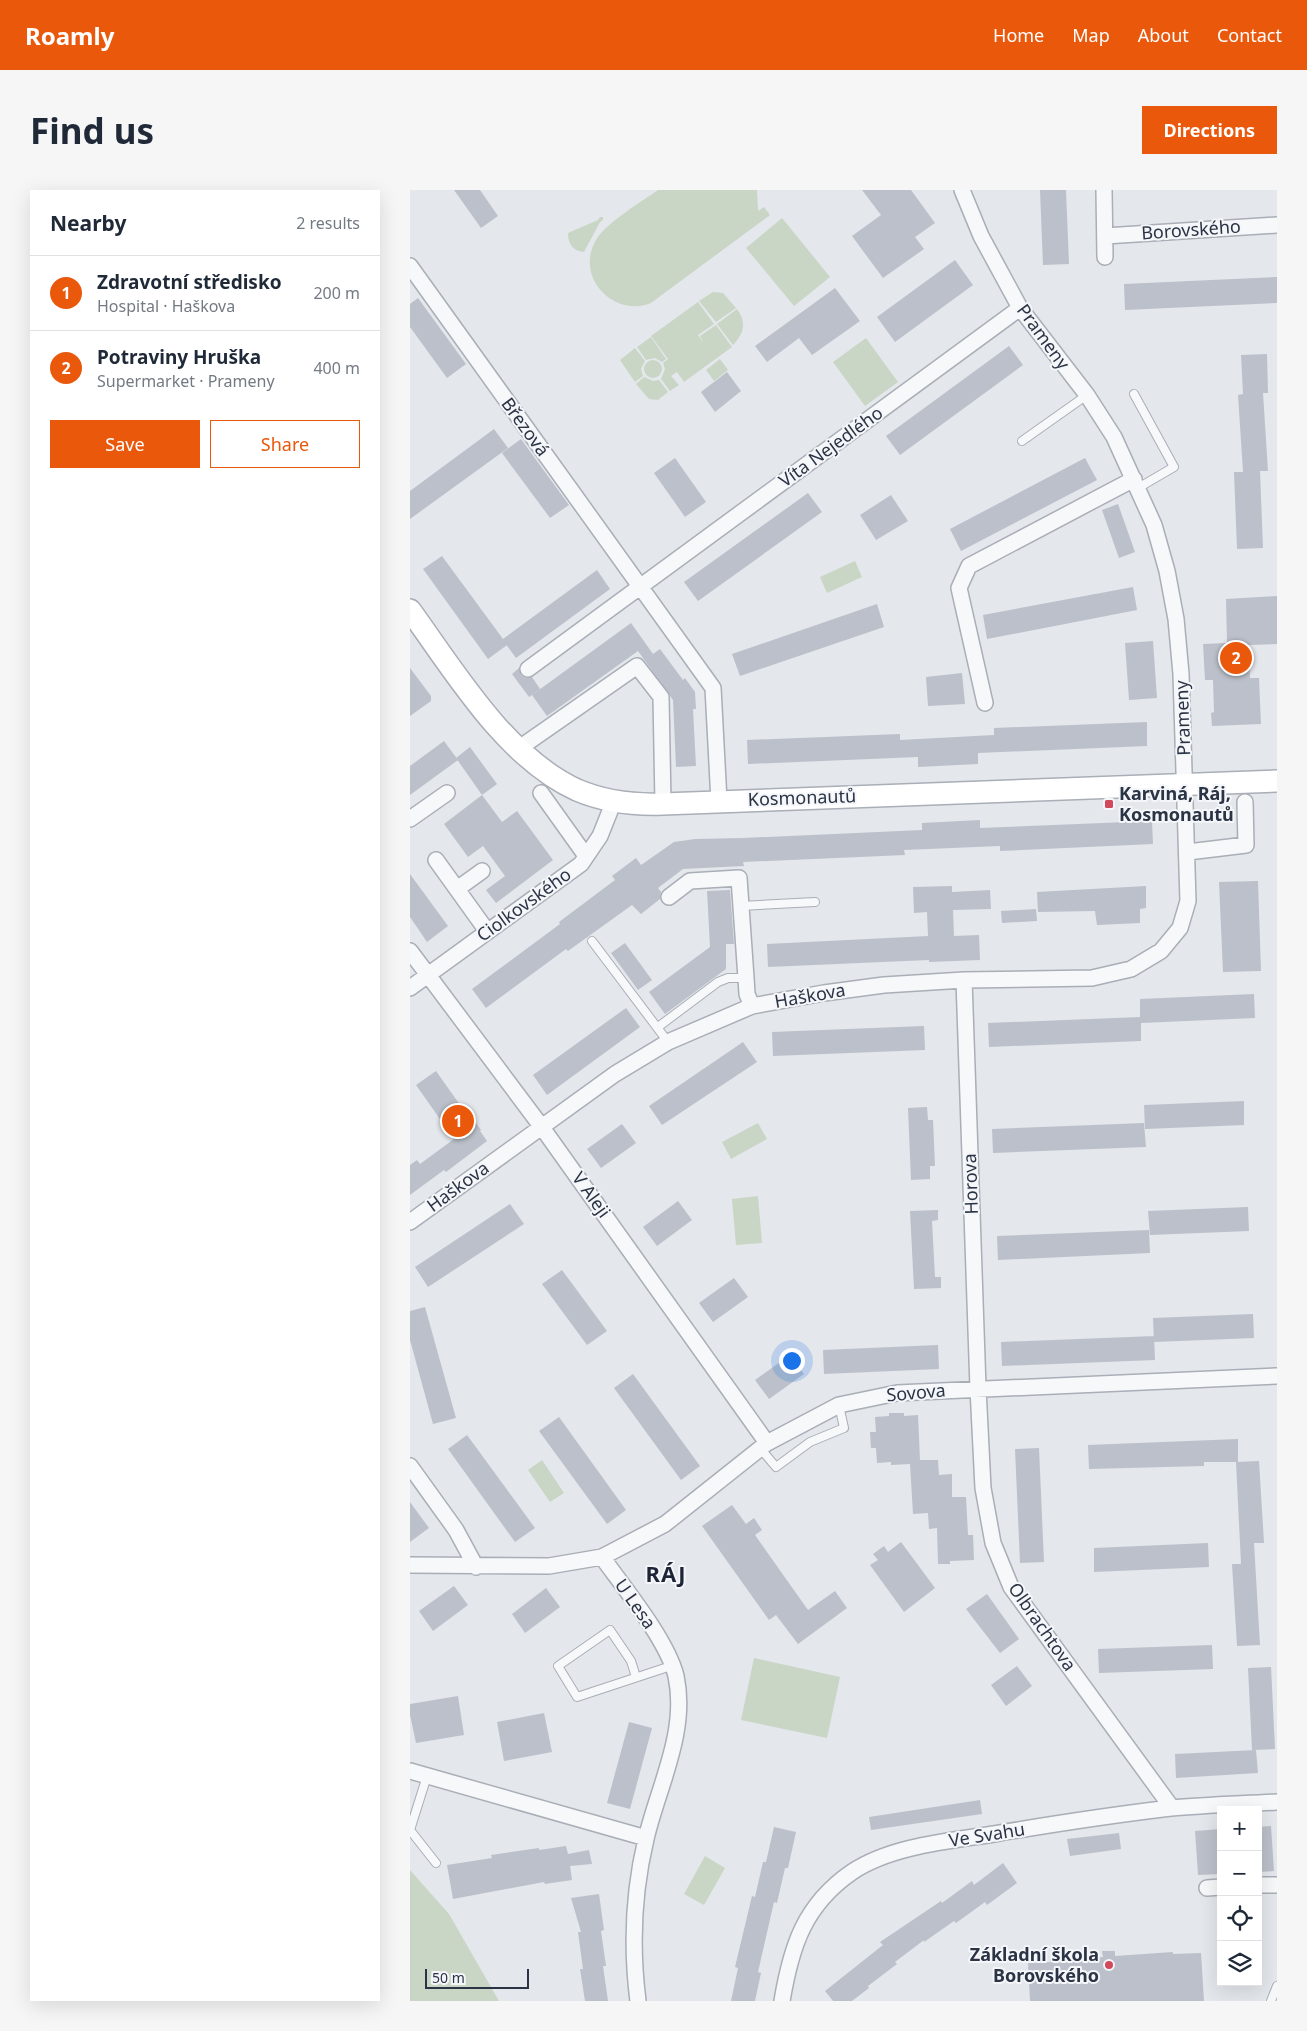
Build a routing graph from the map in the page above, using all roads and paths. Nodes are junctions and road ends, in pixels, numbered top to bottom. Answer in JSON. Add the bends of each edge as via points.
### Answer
{"nodes":[{"id":1,"x":962,"y":190,"type":"edge"},
{"id":2,"x":1104,"y":190,"type":"edge"},
{"id":3,"x":1277,"y":225,"type":"edge"},
{"id":4,"x":1105,"y":236,"type":"junction"},
{"id":5,"x":1105,"y":256,"type":"dead end"},
{"id":6,"x":410,"y":266,"type":"edge"},
{"id":7,"x":1020,"y":308,"type":"junction"},
{"id":8,"x":1134,"y":394,"type":"dead end"},
{"id":9,"x":1087,"y":395,"type":"junction"},
{"id":10,"x":1022,"y":441,"type":"dead end"},
{"id":11,"x":1136,"y":483,"type":"junction"},
{"id":12,"x":641,"y":587,"type":"junction"},
{"id":13,"x":410,"y":610,"type":"edge"},
{"id":14,"x":528,"y":669,"type":"dead end"},
{"id":15,"x":985,"y":703,"type":"dead end"},
{"id":16,"x":518,"y":749,"type":"junction"},
{"id":17,"x":1277,"y":781,"type":"edge"},
{"id":18,"x":1185,"y":785,"type":"junction"},
{"id":19,"x":447,"y":793,"type":"dead end"},
{"id":20,"x":541,"y":793,"type":"dead end"},
{"id":21,"x":719,"y":801,"type":"junction"},
{"id":22,"x":614,"y":802,"type":"junction"},
{"id":23,"x":1245,"y":802,"type":"dead end"},
{"id":24,"x":663,"y":804,"type":"junction"},
{"id":25,"x":410,"y":819,"type":"edge"},
{"id":26,"x":1188,"y":852,"type":"junction"},
{"id":27,"x":586,"y":856,"type":"junction"},
{"id":28,"x":436,"y":860,"type":"dead end"},
{"id":29,"x":482,"y":871,"type":"dead end"},
{"id":30,"x":458,"y":889,"type":"junction"},
{"id":31,"x":669,"y":897,"type":"dead end"},
{"id":32,"x":816,"y":902,"type":"dead end"},
{"id":33,"x":741,"y":906,"type":"junction"},
{"id":34,"x":487,"y":931,"type":"junction"},
{"id":35,"x":592,"y":941,"type":"dead end"},
{"id":36,"x":410,"y":952,"type":"edge"},
{"id":37,"x":428,"y":975,"type":"junction"},
{"id":38,"x":746,"y":978,"type":"junction"},
{"id":39,"x":964,"y":980,"type":"junction"},
{"id":40,"x":410,"y":988,"type":"edge"},
{"id":41,"x":752,"y":1006,"type":"junction"},
{"id":42,"x":658,"y":1027,"type":"junction"},
{"id":43,"x":668,"y":1042,"type":"junction"},
{"id":44,"x":541,"y":1126,"type":"junction"},
{"id":45,"x":410,"y":1222,"type":"edge"},
{"id":46,"x":1277,"y":1376,"type":"edge"},
{"id":47,"x":978,"y":1388,"type":"junction"},
{"id":48,"x":839,"y":1404,"type":"junction"},
{"id":49,"x":764,"y":1445,"type":"junction"},
{"id":50,"x":410,"y":1466,"type":"edge"},
{"id":51,"x":602,"y":1557,"type":"junction"},
{"id":52,"x":410,"y":1566,"type":"edge"},
{"id":53,"x":476,"y":1567,"type":"junction"},
{"id":54,"x":671,"y":1666,"type":"junction"},
{"id":55,"x":636,"y":1677,"type":"junction"},
{"id":56,"x":410,"y":1771,"type":"edge"},
{"id":57,"x":427,"y":1776,"type":"junction"},
{"id":58,"x":1277,"y":1802,"type":"edge"},
{"id":59,"x":1172,"y":1808,"type":"junction"},
{"id":60,"x":413,"y":1811,"type":"edge"},
{"id":61,"x":410,"y":1830,"type":"edge"},
{"id":62,"x":646,"y":1838,"type":"junction"},
{"id":63,"x":436,"y":1863,"type":"dead end"},
{"id":64,"x":1277,"y":1884,"type":"edge"},
{"id":65,"x":1262,"y":1886,"type":"edge"},
{"id":66,"x":1277,"y":1986,"type":"edge"},
{"id":67,"x":638,"y":2001,"type":"edge"},
{"id":68,"x":782,"y":2001,"type":"edge"},
{"id":69,"x":1270,"y":2001,"type":"edge"}],
"edges":[{"from":1,"to":7,"type":"street","name":"Prameny","via":[[981,236]]},
{"from":2,"to":4,"type":"street"},
{"from":3,"to":4,"type":"street","name":"Borovského"},
{"from":4,"to":5,"type":"street"},
{"from":6,"to":12,"type":"street","name":"Březová"},
{"from":7,"to":9,"type":"street","name":"Prameny"},
{"from":7,"to":12,"type":"street","name":"Víta Nejedlého"},
{"from":8,"to":11,"type":"lane","via":[[1174,467]]},
{"from":9,"to":10,"type":"lane"},
{"from":9,"to":11,"type":"street","name":"Prameny","via":[[1114,437]]},
{"from":11,"to":15,"type":"street","via":[[969,566],[959,588]]},
{"from":11,"to":18,"type":"street","name":"Prameny","via":[[1154,524],[1176,619]]},
{"from":12,"to":14,"type":"street"},
{"from":12,"to":21,"type":"street","name":"Březová","via":[[713,688]]},
{"from":13,"to":16,"type":"street","name":"Kosmonautů","via":[[479,707]]},
{"from":16,"to":22,"type":"street","name":"Kosmonautů","via":[[542,769],[577,790]]},
{"from":16,"to":24,"type":"street","via":[[637,666],[661,697]]},
{"from":17,"to":18,"type":"street","name":"Kosmonautů"},
{"from":18,"to":21,"type":"street","name":"Kosmonautů"},
{"from":18,"to":26,"type":"street","name":"Haškova"},
{"from":19,"to":25,"type":"street"},
{"from":20,"to":27,"type":"street"},
{"from":21,"to":24,"type":"street","name":"Kosmonautů"},
{"from":22,"to":24,"type":"street","name":"Kosmonautů"},
{"from":22,"to":27,"type":"street","name":"Ciolkovského","via":[[600,836]]},
{"from":23,"to":26,"type":"street","via":[[1246,845]]},
{"from":26,"to":39,"type":"street","name":"Haškova","via":[[1188,901],[1180,928],[1161,951],[1131,969],[1092,978]]},
{"from":27,"to":34,"type":"street","name":"Ciolkovského","via":[[581,864]]},
{"from":28,"to":30,"type":"street"},
{"from":29,"to":30,"type":"street"},
{"from":30,"to":34,"type":"street"},
{"from":31,"to":33,"type":"street","via":[[690,881],[739,878]]},
{"from":32,"to":33,"type":"lane"},
{"from":33,"to":38,"type":"street"},
{"from":34,"to":37,"type":"street","name":"Ciolkovského"},
{"from":35,"to":42,"type":"lane"},
{"from":36,"to":37,"type":"street","name":"V Aleji"},
{"from":37,"to":40,"type":"street","name":"Ciolkovského"},
{"from":37,"to":44,"type":"street","name":"V Aleji"},
{"from":38,"to":41,"type":"street"},
{"from":38,"to":42,"type":"lane","via":[[728,978],[718,982]]},
{"from":39,"to":41,"type":"street","name":"Haškova","via":[[884,985]]},
{"from":39,"to":47,"type":"street","name":"Horova"},
{"from":41,"to":43,"type":"street","name":"Haškova"},
{"from":42,"to":43,"type":"lane"},
{"from":43,"to":44,"type":"street","name":"Haškova","via":[[615,1074]]},
{"from":44,"to":45,"type":"street","name":"Haškova"},
{"from":44,"to":49,"type":"street","name":"V Aleji"},
{"from":46,"to":47,"type":"street","name":"Sovova"},
{"from":47,"to":48,"type":"street","name":"Sovova","via":[[897,1393]]},
{"from":47,"to":59,"type":"street","name":"Olbrachtova","via":[[984,1488],[993,1543],[1011,1587]]},
{"from":48,"to":49,"type":"street","name":"Sovova"},
{"from":48,"to":49,"type":"lane","via":[[844,1428],[810,1442],[776,1467]]},
{"from":49,"to":51,"type":"street","name":"Sovova","via":[[666,1524]]},
{"from":50,"to":53,"type":"street","via":[[456,1530]]},
{"from":51,"to":53,"type":"street","via":[[549,1566]]},
{"from":51,"to":54,"type":"street","name":"U Lesa","via":[[661,1642]]},
{"from":52,"to":53,"type":"street"},
{"from":54,"to":55,"type":"lane"},
{"from":54,"to":62,"type":"street","name":"U Lesa","via":[[676,1676],[678,1711],[673,1750]]},
{"from":55,"to":55,"type":"lane","via":[[577,1697],[558,1666],[610,1630],[631,1661]]},
{"from":56,"to":57,"type":"street"},
{"from":57,"to":60,"type":"lane"},
{"from":57,"to":62,"type":"street"},
{"from":58,"to":59,"type":"street","name":"Ve Svahu"},
{"from":59,"to":68,"type":"street","name":"Ve Svahu","via":[[935,1843],[868,1864],[832,1889],[812,1912],[793,1948]]},
{"from":60,"to":61,"type":"lane"},
{"from":61,"to":63,"type":"lane"},
{"from":62,"to":67,"type":"street","name":"U Lesa","via":[[634,1900],[633,1961]]},
{"from":64,"to":65,"type":"street"},
{"from":66,"to":69,"type":"lane"}]}
